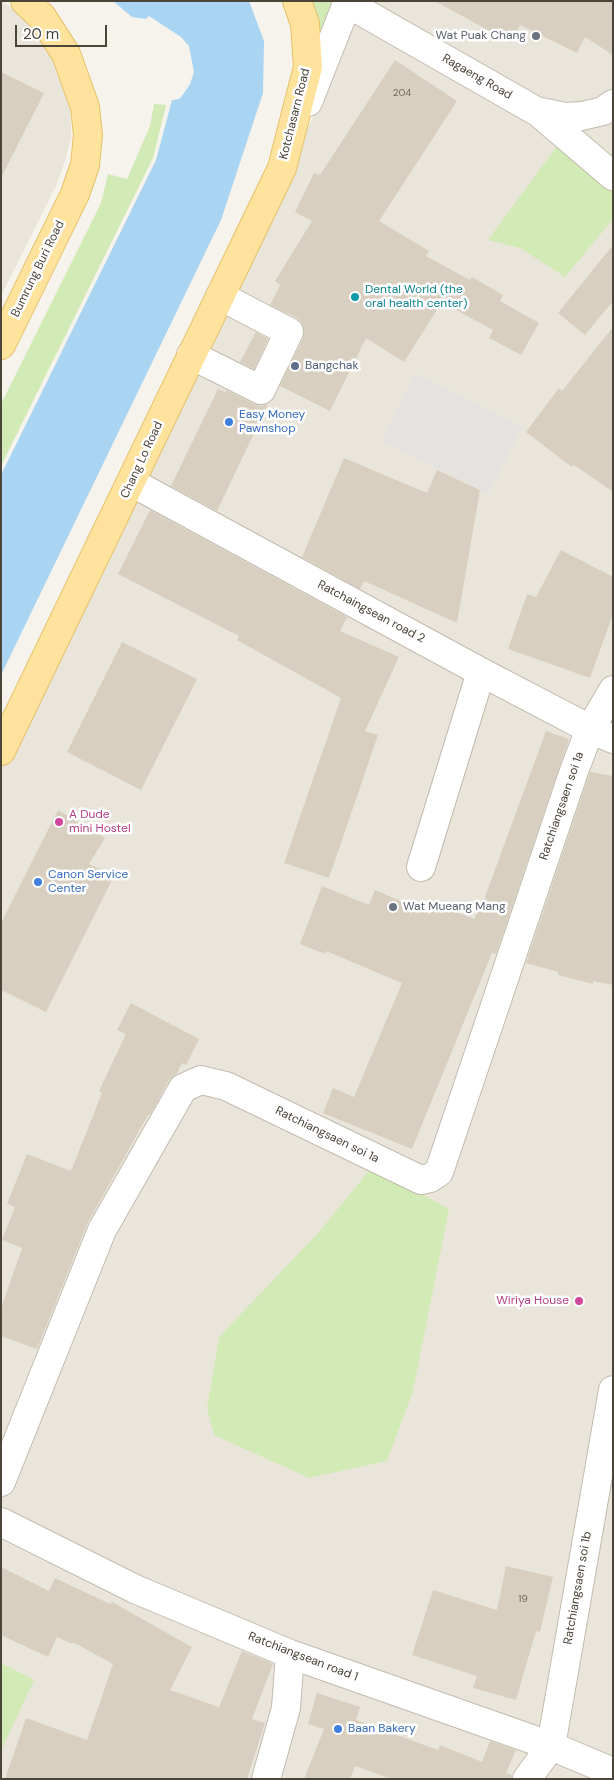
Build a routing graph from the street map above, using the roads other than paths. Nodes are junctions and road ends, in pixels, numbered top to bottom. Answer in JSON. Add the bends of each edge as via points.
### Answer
{"nodes":[{"id":1,"x":25,"y":1,"type":"edge"},
{"id":2,"x":297,"y":1,"type":"edge"},
{"id":3,"x":348,"y":2,"type":"edge"},
{"id":4,"x":613,"y":104,"type":"edge"},
{"id":5,"x":536,"y":111,"type":"junction"},
{"id":6,"x":282,"y":168,"type":"junction"},
{"id":7,"x":613,"y":176,"type":"edge"},
{"id":8,"x":220,"y":296,"type":"junction"},
{"id":9,"x":1,"y":345,"type":"edge"},
{"id":10,"x":191,"y":355,"type":"junction"},
{"id":11,"x":131,"y":482,"type":"junction"},
{"id":12,"x":481,"y":672,"type":"junction"},
{"id":13,"x":613,"y":690,"type":"edge"},
{"id":14,"x":601,"y":734,"type":"edge"},
{"id":15,"x":1,"y":751,"type":"edge"},
{"id":16,"x":421,"y":867,"type":"dead end"},
{"id":17,"x":613,"y":1390,"type":"edge"},
{"id":18,"x":1,"y":1482,"type":"edge"},
{"id":19,"x":1,"y":1522,"type":"edge"},
{"id":20,"x":290,"y":1654,"type":"junction"},
{"id":21,"x":551,"y":1746,"type":"junction"},
{"id":22,"x":613,"y":1772,"type":"edge"},
{"id":23,"x":266,"y":1779,"type":"edge"},
{"id":24,"x":527,"y":1779,"type":"edge"}],
"edges":[{"from":1,"to":9,"type":"main road","name":"Bumrung Buri Road","via":[[42,17],[66,54],[84,107],[88,135],[85,165],[76,194]]},
{"from":2,"to":6,"type":"main road","name":"Kotchasarn Road","via":[[306,24],[308,67]]},
{"from":3,"to":5,"type":"street","name":"Ragaeng Road"},
{"from":3,"to":6,"type":"street"},
{"from":4,"to":5,"type":"street","name":"Ragaeng Road","via":[[603,111],[582,116],[566,117]]},
{"from":5,"to":7,"type":"street"},
{"from":6,"to":8,"type":"main road","name":"Chang Lo Road"},
{"from":8,"to":10,"type":"main road","name":"Chang Lo Road"},
{"from":8,"to":10,"type":"street","via":[[290,332],[261,390]]},
{"from":10,"to":11,"type":"main road","name":"Chang Lo Road"},
{"from":11,"to":12,"type":"street","name":"Ratchaingsean road 2"},
{"from":11,"to":15,"type":"main road","name":"Chang Lo Road"},
{"from":12,"to":14,"type":"street","name":"Ratchaingsean road 2"},
{"from":12,"to":16,"type":"street"},
{"from":13,"to":14,"type":"street","name":"Ratchiangsaen soi 1a"},
{"from":14,"to":18,"type":"street","name":"Ratchiangsaen soi 1a","via":[[574,771],[439,1172],[421,1180],[226,1086],[201,1080],[183,1088],[102,1230]]},
{"from":17,"to":21,"type":"street","name":"Ratchiangsaen soi 1b"},
{"from":19,"to":20,"type":"street","name":"Ratchiangsean road 1","via":[[135,1589]]},
{"from":20,"to":21,"type":"street","name":"Ratchiangsean road 1"},
{"from":20,"to":23,"type":"street","via":[[286,1708]]},
{"from":21,"to":22,"type":"street","name":"Ratchiangsean road 1"},
{"from":21,"to":24,"type":"street","name":"Ratchiangsaen soi 1b"}]}
